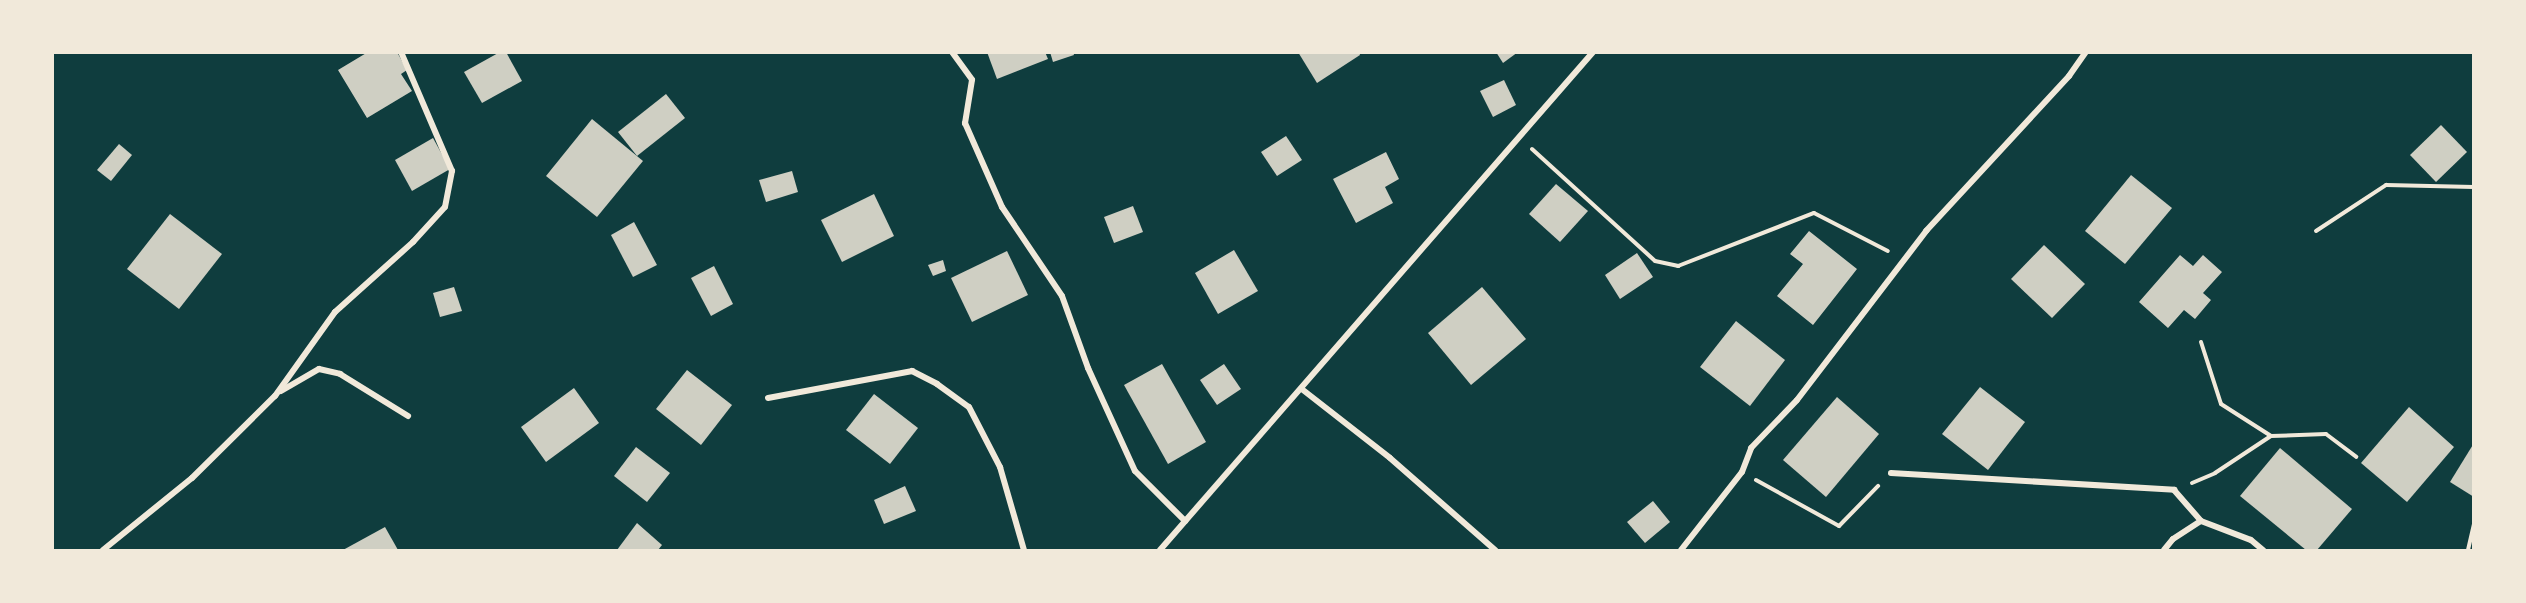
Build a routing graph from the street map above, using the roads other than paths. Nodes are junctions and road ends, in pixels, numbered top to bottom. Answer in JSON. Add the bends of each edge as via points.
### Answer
{"nodes":[{"id":1,"x":401,"y":52,"type":"edge"},
{"id":2,"x":952,"y":52,"type":"edge"},
{"id":3,"x":1593,"y":52,"type":"edge"},
{"id":4,"x":2086,"y":52,"type":"edge"},
{"id":5,"x":1303,"y":390,"type":"junction"},
{"id":6,"x":275,"y":396,"type":"junction"},
{"id":7,"x":768,"y":398,"type":"dead end"},
{"id":8,"x":408,"y":416,"type":"dead end"},
{"id":9,"x":1891,"y":473,"type":"road end"},
{"id":10,"x":1185,"y":521,"type":"junction"},
{"id":11,"x":2201,"y":521,"type":"junction"},
{"id":12,"x":103,"y":550,"type":"edge"},
{"id":13,"x":1024,"y":550,"type":"edge"},
{"id":14,"x":1160,"y":550,"type":"edge"},
{"id":15,"x":1495,"y":550,"type":"edge"},
{"id":16,"x":1680,"y":550,"type":"edge"},
{"id":17,"x":2164,"y":550,"type":"edge"},
{"id":18,"x":2263,"y":550,"type":"edge"}],
"edges":[{"from":1,"to":6,"type":"street","via":[[452,171],[445,207],[413,242],[335,312]]},
{"from":2,"to":10,"type":"street","via":[[972,80],[965,123],[1002,207],[1062,296],[1088,368],[1135,471]]},
{"from":3,"to":5,"type":"street"},
{"from":4,"to":16,"type":"street","via":[[2069,76],[1904,260],[1797,400],[1751,448],[1742,472]]},
{"from":5,"to":10,"type":"street"},
{"from":5,"to":15,"type":"street","via":[[1390,458]]},
{"from":6,"to":8,"type":"street","via":[[319,369],[340,374]]},
{"from":6,"to":12,"type":"street","via":[[192,478]]},
{"from":7,"to":13,"type":"street","via":[[912,371],[937,384],[975,417],[1000,467]]},
{"from":9,"to":11,"type":"street","via":[[2174,490]]},
{"from":10,"to":14,"type":"street"},
{"from":11,"to":17,"type":"street","via":[[2173,539]]},
{"from":11,"to":18,"type":"street","via":[[2251,540]]}]}
